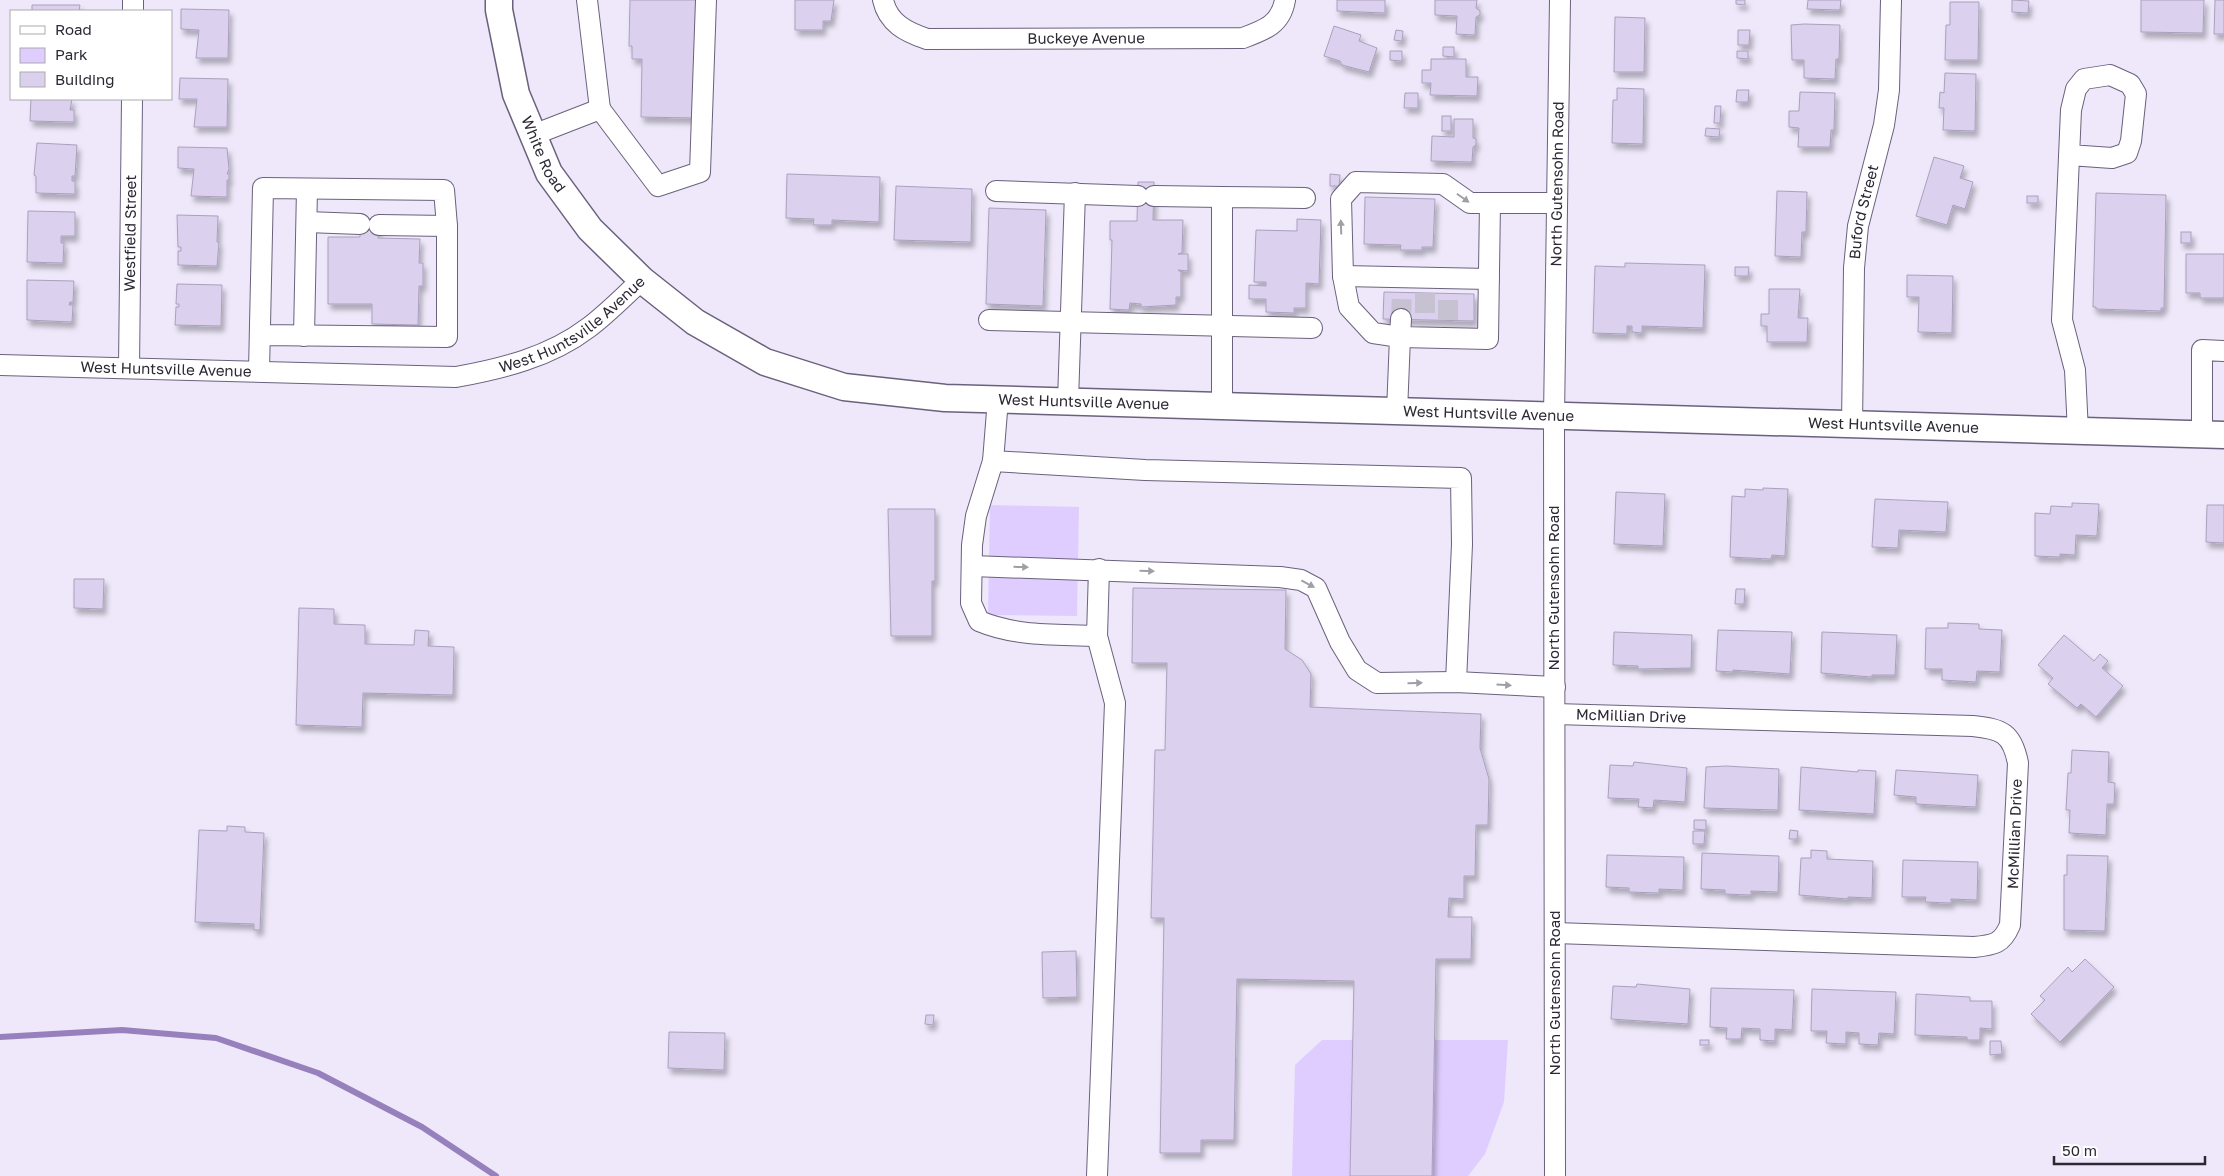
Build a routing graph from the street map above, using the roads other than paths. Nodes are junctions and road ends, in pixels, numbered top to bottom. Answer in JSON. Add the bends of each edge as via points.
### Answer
{"nodes":[{"id":1,"x":499,"y":0,"type":"edge"},
{"id":2,"x":587,"y":0,"type":"edge"},
{"id":3,"x":706,"y":0,"type":"edge"},
{"id":4,"x":882,"y":0,"type":"edge"},
{"id":5,"x":1285,"y":0,"type":"edge"},
{"id":6,"x":1560,"y":0,"type":"edge"},
{"id":7,"x":1891,"y":0,"type":"edge"},
{"id":8,"x":132,"y":100,"type":"edge"},
{"id":9,"x":600,"y":109,"type":"junction"},
{"id":10,"x":533,"y":135,"type":"junction"},
{"id":11,"x":2069,"y":155,"type":"junction"},
{"id":12,"x":307,"y":189,"type":"junction"},
{"id":13,"x":996,"y":191,"type":"dead end"},
{"id":14,"x":1075,"y":193,"type":"junction"},
{"id":15,"x":1222,"y":197,"type":"junction"},
{"id":16,"x":1305,"y":198,"type":"dead end"},
{"id":17,"x":1490,"y":203,"type":"junction"},
{"id":18,"x":1557,"y":203,"type":"junction"},
{"id":19,"x":307,"y":222,"type":"junction"},
{"id":20,"x":446,"y":226,"type":"junction"},
{"id":21,"x":1343,"y":276,"type":"junction"},
{"id":22,"x":1489,"y":279,"type":"junction"},
{"id":23,"x":642,"y":280,"type":"junction"},
{"id":24,"x":989,"y":320,"type":"dead end"},
{"id":25,"x":1071,"y":322,"type":"junction"},
{"id":26,"x":1222,"y":326,"type":"junction"},
{"id":27,"x":1312,"y":328,"type":"dead end"},
{"id":28,"x":1400,"y":328,"type":"junction"},
{"id":29,"x":260,"y":335,"type":"junction"},
{"id":30,"x":304,"y":336,"type":"junction"},
{"id":31,"x":2224,"y":351,"type":"edge"},
{"id":32,"x":0,"y":365,"type":"edge"},
{"id":33,"x":129,"y":367,"type":"junction"},
{"id":34,"x":260,"y":371,"type":"junction"},
{"id":35,"x":998,"y":399,"type":"junction"},
{"id":36,"x":1068,"y":401,"type":"junction"},
{"id":37,"x":1222,"y":406,"type":"junction"},
{"id":38,"x":1397,"y":412,"type":"junction"},
{"id":39,"x":1554,"y":417,"type":"junction"},
{"id":40,"x":1852,"y":425,"type":"junction"},
{"id":41,"x":2078,"y":432,"type":"junction"},
{"id":42,"x":2213,"y":435,"type":"edge"},
{"id":43,"x":993,"y":462,"type":"junction"},
{"id":44,"x":972,"y":566,"type":"junction"},
{"id":45,"x":1098,"y":569,"type":"junction"},
{"id":46,"x":1098,"y":636,"type":"junction"},
{"id":47,"x":1456,"y":682,"type":"junction"},
{"id":48,"x":1555,"y":687,"type":"junction"},
{"id":49,"x":1555,"y":714,"type":"junction"},
{"id":50,"x":1555,"y":933,"type":"junction"},
{"id":51,"x":1097,"y":1176,"type":"edge"},
{"id":52,"x":1555,"y":1176,"type":"edge"}],
"edges":[{"from":1,"to":10,"type":"main road","name":"White Road","via":[[516,94]]},
{"from":2,"to":9,"type":"street"},
{"from":3,"to":9,"type":"street","via":[[700,172],[658,186]]},
{"from":4,"to":5,"type":"street","name":"Buckeye Avenue","via":[[894,23],[909,33],[927,38],[1243,38],[1278,21]]},
{"from":6,"to":18,"type":"street","name":"North Gutensohn Road"},
{"from":7,"to":40,"type":"street","name":"Buford Street","via":[[1889,90],[1884,125],[1858,226],[1854,268]]},
{"from":8,"to":33,"type":"street","name":"Westfield Street"},
{"from":9,"to":10,"type":"street"},
{"from":10,"to":23,"type":"main road","name":"White Road","via":[[549,174],[590,229]]},
{"from":11,"to":11,"type":"street","via":[[2071,110],[2076,89],[2084,79],[2110,75],[2130,84],[2136,94],[2127,153],[2112,158]]},
{"from":11,"to":41,"type":"street","via":[[2062,320],[2075,370]]},
{"from":12,"to":19,"type":"street"},
{"from":12,"to":20,"type":"street","via":[[444,190]]},
{"from":12,"to":29,"type":"street","via":[[263,188]]},
{"from":13,"to":14,"type":"street"},
{"from":14,"to":15,"type":"street"},
{"from":14,"to":25,"type":"street"},
{"from":15,"to":16,"type":"street"},
{"from":15,"to":26,"type":"street"},
{"from":17,"to":18,"type":"street"},
{"from":21,"to":17,"type":"street","one_way":true,"via":[[1341,199],[1356,182],[1443,184],[1470,203]]},
{"from":17,"to":22,"type":"street"},
{"from":18,"to":39,"type":"street","name":"North Gutensohn Road"},
{"from":19,"to":20,"type":"street"},
{"from":19,"to":30,"type":"street"},
{"from":20,"to":30,"type":"street","via":[[447,337]]},
{"from":21,"to":22,"type":"street","via":[[1402,285],[1449,286]]},
{"from":21,"to":28,"type":"street","via":[[1348,307],[1373,333]]},
{"from":22,"to":28,"type":"street","via":[[1488,339],[1447,329]]},
{"from":23,"to":34,"type":"street","name":"West Huntsville Avenue","via":[[587,329],[546,351],[503,368],[456,377]]},
{"from":23,"to":35,"type":"main road","name":"West Huntsville Avenue","via":[[695,322],[765,362],[844,387],[922,396]]},
{"from":24,"to":25,"type":"street"},
{"from":25,"to":26,"type":"street"},
{"from":25,"to":36,"type":"street"},
{"from":26,"to":27,"type":"street"},
{"from":26,"to":37,"type":"street"},
{"from":28,"to":38,"type":"street"},
{"from":29,"to":30,"type":"street"},
{"from":29,"to":34,"type":"street"},
{"from":31,"to":42,"type":"street","via":[[2202,350]]},
{"from":32,"to":33,"type":"street","name":"West Huntsville Avenue"},
{"from":33,"to":34,"type":"street","name":"West Huntsville Avenue"},
{"from":35,"to":36,"type":"main road","name":"West Huntsville Avenue"},
{"from":35,"to":43,"type":"street"},
{"from":36,"to":37,"type":"main road","name":"West Huntsville Avenue"},
{"from":37,"to":38,"type":"main road","name":"West Huntsville Avenue"},
{"from":38,"to":39,"type":"main road","name":"West Huntsville Avenue"},
{"from":39,"to":40,"type":"main road","name":"West Huntsville Avenue"},
{"from":39,"to":48,"type":"street","name":"North Gutensohn Road"},
{"from":40,"to":41,"type":"main road","name":"West Huntsville Avenue"},
{"from":41,"to":42,"type":"main road","name":"West Huntsville Avenue"},
{"from":43,"to":44,"type":"street","via":[[976,516]]},
{"from":43,"to":47,"type":"street","via":[[1145,470],[1461,478],[1462,544]]},
{"from":44,"to":45,"type":"street","one_way":true},
{"from":44,"to":46,"type":"street","via":[[971,603],[979,620],[1000,630],[1014,632]]},
{"from":45,"to":46,"type":"street"},
{"from":45,"to":47,"type":"street","one_way":true,"via":[[1301,580],[1316,588],[1340,642],[1357,670],[1377,683]]},
{"from":46,"to":51,"type":"street","via":[[1115,703]]},
{"from":47,"to":48,"type":"street","one_way":true},
{"from":48,"to":49,"type":"street","name":"North Gutensohn Road"},
{"from":49,"to":50,"type":"street","name":"North Gutensohn Road"},
{"from":49,"to":50,"type":"street","name":"McMillian Drive","via":[[1973,726],[2006,734],[2015,746],[2018,763],[2010,925],[2004,938],[1990,945],[1964,947]]},
{"from":50,"to":52,"type":"street","name":"North Gutensohn Road"}]}
